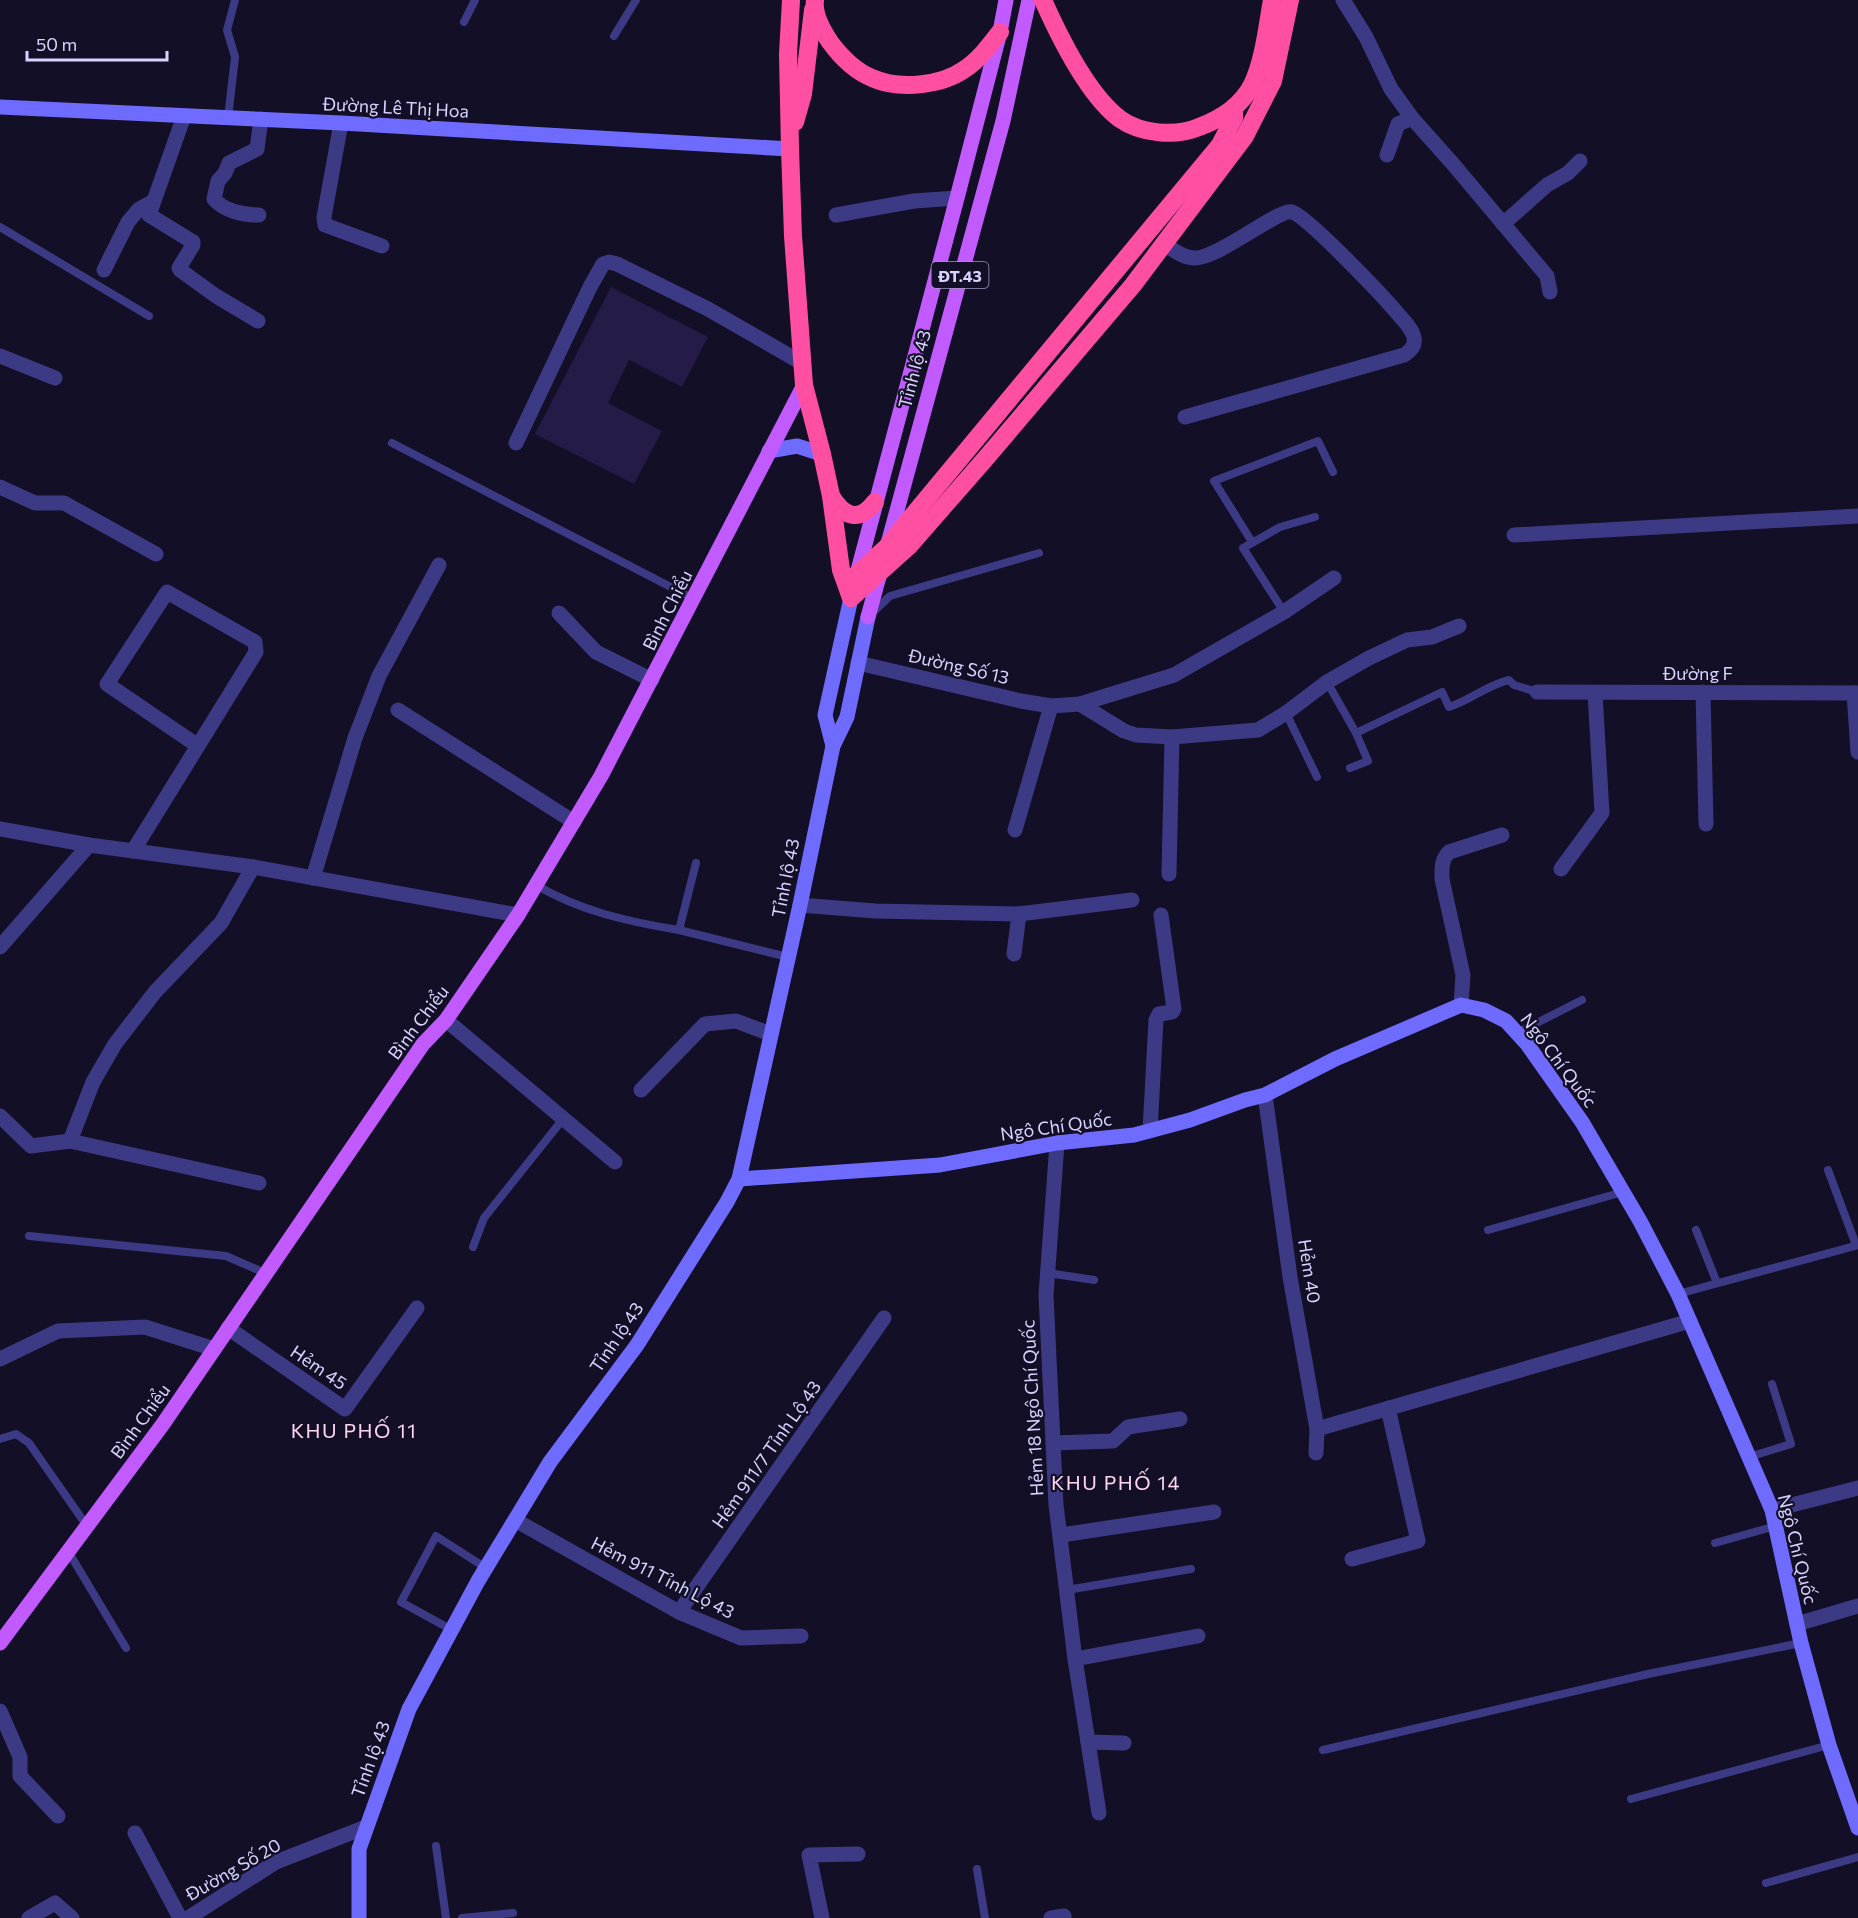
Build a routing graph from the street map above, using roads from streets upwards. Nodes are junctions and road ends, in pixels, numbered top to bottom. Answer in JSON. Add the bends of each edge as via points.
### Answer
{"nodes":[{"id":1,"x":792,"y":0,"type":"edge"},
{"id":2,"x":1006,"y":0,"type":"edge"},
{"id":3,"x":1029,"y":0,"type":"edge"},
{"id":4,"x":1043,"y":0,"type":"edge"},
{"id":5,"x":1272,"y":0,"type":"edge"},
{"id":6,"x":1290,"y":0,"type":"edge"},
{"id":7,"x":1343,"y":0,"type":"edge"},
{"id":8,"x":814,"y":4,"type":"edge"},
{"id":9,"x":1000,"y":32,"type":"junction"},
{"id":10,"x":0,"y":107,"type":"edge"},
{"id":11,"x":1234,"y":107,"type":"junction"},
{"id":12,"x":184,"y":116,"type":"junction"},
{"id":13,"x":1412,"y":118,"type":"junction"},
{"id":14,"x":261,"y":119,"type":"junction"},
{"id":15,"x":341,"y":123,"type":"junction"},
{"id":16,"x":790,"y":145,"type":"junction"},
{"id":17,"x":1387,"y":155,"type":"dead end"},
{"id":18,"x":1580,"y":161,"type":"dead end"},
{"id":19,"x":957,"y":198,"type":"junction"},
{"id":20,"x":152,"y":202,"type":"junction"},
{"id":21,"x":259,"y":215,"type":"dead end"},
{"id":22,"x":836,"y":215,"type":"dead end"},
{"id":23,"x":1503,"y":224,"type":"junction"},
{"id":24,"x":1164,"y":243,"type":"junction"},
{"id":25,"x":382,"y":246,"type":"dead end"},
{"id":26,"x":105,"y":270,"type":"dead end"},
{"id":27,"x":1550,"y":292,"type":"dead end"},
{"id":28,"x":258,"y":321,"type":"dead end"},
{"id":29,"x":0,"y":356,"type":"edge"},
{"id":30,"x":802,"y":363,"type":"junction"},
{"id":31,"x":55,"y":378,"type":"dead end"},
{"id":32,"x":804,"y":385,"type":"junction"},
{"id":33,"x":1185,"y":417,"type":"dead end"},
{"id":34,"x":516,"y":443,"type":"dead end"},
{"id":35,"x":769,"y":451,"type":"junction"},
{"id":36,"x":822,"y":454,"type":"junction"},
{"id":37,"x":0,"y":487,"type":"edge"},
{"id":38,"x":831,"y":496,"type":"junction"},
{"id":39,"x":875,"y":502,"type":"junction"},
{"id":40,"x":1858,"y":516,"type":"edge"},
{"id":41,"x":1514,"y":535,"type":"dead end"},
{"id":42,"x":885,"y":548,"type":"junction"},
{"id":43,"x":156,"y":554,"type":"dead end"},
{"id":44,"x":439,"y":565,"type":"dead end"},
{"id":45,"x":879,"y":574,"type":"junction"},
{"id":46,"x":856,"y":575,"type":"junction"},
{"id":47,"x":1334,"y":578,"type":"dead end"},
{"id":48,"x":850,"y":598,"type":"junction"},
{"id":49,"x":560,"y":613,"type":"dead end"},
{"id":50,"x":1459,"y":626,"type":"dead end"},
{"id":51,"x":858,"y":663,"type":"junction"},
{"id":52,"x":652,"y":680,"type":"junction"},
{"id":53,"x":1537,"y":692,"type":"road end"},
{"id":54,"x":1595,"y":693,"type":"junction"},
{"id":55,"x":1704,"y":693,"type":"junction"},
{"id":56,"x":1856,"y":693,"type":"edge"},
{"id":57,"x":1080,"y":704,"type":"junction"},
{"id":58,"x":1051,"y":706,"type":"junction"},
{"id":59,"x":398,"y":710,"type":"dead end"},
{"id":60,"x":1172,"y":736,"type":"junction"},
{"id":61,"x":198,"y":746,"type":"junction"},
{"id":62,"x":833,"y":746,"type":"junction"},
{"id":63,"x":1858,"y":752,"type":"edge"},
{"id":64,"x":574,"y":822,"type":"junction"},
{"id":65,"x":1706,"y":824,"type":"dead end"},
{"id":66,"x":0,"y":830,"type":"edge"},
{"id":67,"x":1015,"y":830,"type":"dead end"},
{"id":68,"x":1502,"y":835,"type":"dead end"},
{"id":69,"x":89,"y":845,"type":"junction"},
{"id":70,"x":133,"y":851,"type":"junction"},
{"id":71,"x":253,"y":867,"type":"junction"},
{"id":72,"x":1560,"y":869,"type":"dead end"},
{"id":73,"x":1169,"y":874,"type":"dead end"},
{"id":74,"x":313,"y":878,"type":"junction"},
{"id":75,"x":1132,"y":900,"type":"dead end"},
{"id":76,"x":800,"y":905,"type":"junction"},
{"id":77,"x":1019,"y":914,"type":"junction"},
{"id":78,"x":518,"y":915,"type":"junction"},
{"id":79,"x":1161,"y":915,"type":"dead end"},
{"id":80,"x":0,"y":947,"type":"edge"},
{"id":81,"x":1014,"y":954,"type":"dead end"},
{"id":82,"x":1461,"y":1005,"type":"junction"},
{"id":83,"x":446,"y":1020,"type":"junction"},
{"id":84,"x":771,"y":1034,"type":"junction"},
{"id":85,"x":641,"y":1090,"type":"dead end"},
{"id":86,"x":1265,"y":1095,"type":"junction"},
{"id":87,"x":0,"y":1116,"type":"edge"},
{"id":88,"x":1150,"y":1131,"type":"junction"},
{"id":89,"x":70,"y":1141,"type":"junction"},
{"id":90,"x":1057,"y":1143,"type":"junction"},
{"id":91,"x":615,"y":1162,"type":"dead end"},
{"id":92,"x":739,"y":1179,"type":"junction"},
{"id":93,"x":259,"y":1183,"type":"dead end"},
{"id":94,"x":417,"y":1308,"type":"dead end"},
{"id":95,"x":884,"y":1318,"type":"dead end"},
{"id":96,"x":1690,"y":1321,"type":"junction"},
{"id":97,"x":228,"y":1328,"type":"junction"},
{"id":98,"x":214,"y":1349,"type":"junction"},
{"id":99,"x":0,"y":1359,"type":"edge"},
{"id":100,"x":1388,"y":1408,"type":"junction"},
{"id":101,"x":1180,"y":1419,"type":"dead end"},
{"id":102,"x":1317,"y":1430,"type":"junction"},
{"id":103,"x":1053,"y":1443,"type":"junction"},
{"id":104,"x":1316,"y":1453,"type":"dead end"},
{"id":105,"x":1858,"y":1488,"type":"edge"},
{"id":106,"x":1772,"y":1510,"type":"junction"},
{"id":107,"x":1214,"y":1512,"type":"dead end"},
{"id":108,"x":515,"y":1520,"type":"junction"},
{"id":109,"x":1061,"y":1535,"type":"junction"},
{"id":110,"x":1352,"y":1559,"type":"dead end"},
{"id":111,"x":1858,"y":1606,"type":"edge"},
{"id":112,"x":679,"y":1612,"type":"junction"},
{"id":113,"x":1797,"y":1624,"type":"junction"},
{"id":114,"x":801,"y":1636,"type":"dead end"},
{"id":115,"x":1198,"y":1636,"type":"dead end"},
{"id":116,"x":0,"y":1643,"type":"edge"},
{"id":117,"x":1075,"y":1659,"type":"junction"},
{"id":118,"x":0,"y":1711,"type":"edge"},
{"id":119,"x":1089,"y":1742,"type":"junction"},
{"id":120,"x":1124,"y":1743,"type":"dead end"},
{"id":121,"x":1855,"y":1808,"type":"edge"},
{"id":122,"x":1099,"y":1814,"type":"dead end"},
{"id":123,"x":58,"y":1816,"type":"dead end"},
{"id":124,"x":366,"y":1827,"type":"junction"},
{"id":125,"x":1858,"y":1828,"type":"edge"},
{"id":126,"x":135,"y":1833,"type":"dead end"},
{"id":127,"x":858,"y":1854,"type":"dead end"},
{"id":128,"x":29,"y":1918,"type":"edge"},
{"id":129,"x":72,"y":1918,"type":"edge"},
{"id":130,"x":180,"y":1918,"type":"edge"},
{"id":131,"x":188,"y":1918,"type":"edge"},
{"id":132,"x":358,"y":1918,"type":"edge"},
{"id":133,"x":822,"y":1918,"type":"edge"}],
"edges":[{"from":1,"to":16,"type":"highway","via":[[788,54]]},
{"from":2,"to":9,"type":"main road","name":"Tỉnh lộ 43","number":"ĐT.43"},
{"from":3,"to":42,"type":"main road","name":"Tỉnh lộ 43","number":"ĐT.43","via":[[1003,121]]},
{"from":4,"to":11,"type":"highway","via":[[1060,40],[1100,98],[1120,119],[1148,130],[1176,133],[1213,122]]},
{"from":5,"to":11,"type":"highway","via":[[1252,84]]},
{"from":6,"to":24,"type":"highway","via":[[1273,81],[1262,107],[1245,136]]},
{"from":7,"to":13,"type":"street","via":[[1391,89]]},
{"from":8,"to":9,"type":"highway","via":[[822,31],[837,52],[856,70],[889,84],[932,83],[965,70]]},
{"from":8,"to":16,"type":"highway","via":[[803,94]]},
{"from":9,"to":19,"type":"main road","name":"Tỉnh lộ 43","number":"ĐT.43"},
{"from":10,"to":12,"type":"main road","name":"Đường Lê Thị Hoa"},
{"from":11,"to":42,"type":"highway","via":[[1234,118],[1220,145]]},
{"from":12,"to":14,"type":"main road","name":"Đường Lê Thị Hoa"},
{"from":12,"to":20,"type":"street"},
{"from":13,"to":17,"type":"street","via":[[1398,124]]},
{"from":13,"to":23,"type":"street"},
{"from":14,"to":15,"type":"main road","name":"Đường Lê Thị Hoa"},
{"from":14,"to":21,"type":"street","via":[[257,149],[230,163],[218,181],[214,199],[244,215]]},
{"from":15,"to":16,"type":"main road","name":"Đường Lê Thị Hoa"},
{"from":15,"to":25,"type":"street","via":[[325,225]]},
{"from":16,"to":30,"type":"highway","number":"ĐT.43"},
{"from":18,"to":23,"type":"street"},
{"from":19,"to":22,"type":"street","via":[[914,201]]},
{"from":19,"to":39,"type":"main road","name":"Tỉnh lộ 43","number":"ĐT.43"},
{"from":20,"to":26,"type":"street","via":[[138,209],[128,222]]},
{"from":20,"to":28,"type":"street","via":[[149,215],[193,243],[180,270]]},
{"from":23,"to":27,"type":"street","via":[[1547,276]]},
{"from":24,"to":33,"type":"street","via":[[1185,256],[1202,257],[1287,211],[1294,212],[1395,310],[1414,337],[1411,351],[1404,355]]},
{"from":24,"to":45,"type":"highway","via":[[986,458],[920,534]]},
{"from":29,"to":31,"type":"street"},
{"from":30,"to":32,"type":"highway","number":"ĐT.43"},
{"from":30,"to":34,"type":"street","via":[[708,309],[609,262],[603,264],[590,287]]},
{"from":32,"to":35,"type":"main road","name":"Bình Chiểu"},
{"from":32,"to":36,"type":"highway","number":"ĐT.43"},
{"from":35,"to":36,"type":"main road","via":[[797,446]]},
{"from":35,"to":52,"type":"main road","name":"Bình Chiểu"},
{"from":36,"to":38,"type":"highway","number":"ĐT.43"},
{"from":37,"to":43,"type":"street","via":[[35,503],[64,503]]},
{"from":38,"to":39,"type":"highway","via":[[845,513],[855,515],[863,515]]},
{"from":38,"to":48,"type":"highway","number":"ĐT.43","via":[[841,570]]},
{"from":39,"to":46,"type":"main road","name":"Tỉnh lộ 43","number":"ĐT.43"},
{"from":40,"to":41,"type":"street"},
{"from":42,"to":45,"type":"main road","name":"Tỉnh lộ 43","number":"ĐT.43"},
{"from":42,"to":46,"type":"highway"},
{"from":44,"to":74,"type":"street","via":[[379,676]]},
{"from":45,"to":48,"type":"highway"},
{"from":45,"to":51,"type":"main road","name":"Tỉnh lộ 43","number":"ĐT.43"},
{"from":46,"to":48,"type":"main road","name":"Tỉnh lộ 43","number":"ĐT.43"},
{"from":47,"to":57,"type":"street","name":"Đường Số 13","via":[[1284,612],[1174,675]]},
{"from":48,"to":62,"type":"main road","name":"Tỉnh lộ 43","number":"ĐT.43","via":[[825,714]]},
{"from":49,"to":52,"type":"street","via":[[596,652]]},
{"from":50,"to":60,"type":"street","via":[[1432,637],[1407,640],[1327,682],[1258,730]]},
{"from":51,"to":58,"type":"street","name":"Đường Số 13"},
{"from":51,"to":62,"type":"main road","name":"Tỉnh lộ 43","number":"ĐT.43","via":[[847,717]]},
{"from":52,"to":64,"type":"main road","name":"Bình Chiểu"},
{"from":53,"to":54,"type":"street","name":"Đường F"},
{"from":54,"to":55,"type":"street","name":"Đường F"},
{"from":54,"to":72,"type":"street","via":[[1602,813]]},
{"from":55,"to":56,"type":"street","name":"Đường F"},
{"from":55,"to":65,"type":"street"},
{"from":56,"to":63,"type":"street"},
{"from":57,"to":58,"type":"street","name":"Đường Số 13"},
{"from":57,"to":60,"type":"street","via":[[1124,731]]},
{"from":58,"to":67,"type":"street"},
{"from":59,"to":64,"type":"street"},
{"from":60,"to":73,"type":"street"},
{"from":61,"to":61,"type":"street","via":[[256,652],[255,642],[167,592],[107,684]]},
{"from":61,"to":70,"type":"street"},
{"from":62,"to":76,"type":"main road","name":"Tỉnh lộ 43","number":"ĐT.43"},
{"from":64,"to":78,"type":"main road","name":"Bình Chiểu"},
{"from":66,"to":69,"type":"street"},
{"from":68,"to":82,"type":"street","via":[[1449,852],[1442,864],[1463,975]]},
{"from":69,"to":70,"type":"street"},
{"from":69,"to":80,"type":"street"},
{"from":70,"to":71,"type":"street"},
{"from":71,"to":74,"type":"street"},
{"from":71,"to":89,"type":"street","via":[[221,923],[155,992],[115,1044],[93,1082]]},
{"from":74,"to":78,"type":"street"},
{"from":75,"to":77,"type":"street"},
{"from":76,"to":77,"type":"street","via":[[875,912]]},
{"from":76,"to":84,"type":"main road","name":"Tỉnh lộ 43","number":"ĐT.43"},
{"from":77,"to":81,"type":"street"},
{"from":78,"to":83,"type":"main road","name":"Bình Chiểu"},
{"from":79,"to":88,"type":"street","via":[[1174,1009],[1159,1014],[1156,1020]]},
{"from":82,"to":86,"type":"main road","name":"Ngô Chí Quốc","via":[[1335,1059]]},
{"from":82,"to":96,"type":"main road","name":"Ngô Chí Quốc","via":[[1506,1021],[1527,1044],[1582,1122]]},
{"from":83,"to":91,"type":"street"},
{"from":83,"to":97,"type":"main road","name":"Bình Chiểu","via":[[423,1044]]},
{"from":84,"to":85,"type":"street","via":[[736,1021],[705,1024]]},
{"from":84,"to":92,"type":"main road","name":"Tỉnh lộ 43","number":"ĐT.43"},
{"from":86,"to":88,"type":"main road","name":"Ngô Chí Quốc"},
{"from":86,"to":102,"type":"street","name":"Hẻm 40","via":[[1290,1277]]},
{"from":87,"to":89,"type":"street","via":[[31,1146]]},
{"from":88,"to":90,"type":"main road","name":"Ngô Chí Quốc"},
{"from":89,"to":93,"type":"street"},
{"from":90,"to":92,"type":"main road","name":"Ngô Chí Quốc","via":[[940,1165]]},
{"from":90,"to":103,"type":"street","name":"Hẻm 18 Ngô Chí Quốc","via":[[1046,1295]]},
{"from":92,"to":108,"type":"main road","name":"Tỉnh lộ 43","number":"ĐT.43","via":[[637,1345],[550,1462]]},
{"from":94,"to":97,"type":"street","name":"Hẻm 45","via":[[345,1408]]},
{"from":95,"to":112,"type":"street","name":"Hẻm 911/7 Tỉnh Lộ 43"},
{"from":96,"to":100,"type":"street"},
{"from":96,"to":106,"type":"main road","name":"Ngô Chí Quốc"},
{"from":97,"to":98,"type":"main road","name":"Bình Chiểu"},
{"from":98,"to":99,"type":"street","via":[[145,1327],[58,1332]]},
{"from":98,"to":116,"type":"main road","name":"Bình Chiểu","via":[[164,1424]]},
{"from":100,"to":102,"type":"street"},
{"from":100,"to":110,"type":"street","via":[[1418,1541]]},
{"from":101,"to":103,"type":"street","via":[[1128,1427],[1113,1441]]},
{"from":102,"to":104,"type":"street","name":"Hẻm 40"},
{"from":103,"to":109,"type":"street","name":"Hẻm 18 Ngô Chí Quốc"},
{"from":105,"to":106,"type":"street"},
{"from":106,"to":113,"type":"main road","name":"Ngô Chí Quốc"},
{"from":107,"to":109,"type":"street"},
{"from":108,"to":112,"type":"street","name":"Hẻm 911 Tỉnh Lộ 43"},
{"from":108,"to":124,"type":"main road","name":"Tỉnh lộ 43","number":"ĐT.43","via":[[409,1709]]},
{"from":109,"to":117,"type":"street","name":"Hẻm 18 Ngô Chí Quốc"},
{"from":111,"to":113,"type":"street"},
{"from":112,"to":114,"type":"street","name":"Hẻm 911 Tỉnh Lộ 43","via":[[741,1638]]},
{"from":113,"to":121,"type":"main road","name":"Ngô Chí Quốc","via":[[1829,1744]]},
{"from":115,"to":117,"type":"street"},
{"from":117,"to":119,"type":"street","name":"Hẻm 18 Ngô Chí Quốc"},
{"from":118,"to":123,"type":"street","via":[[20,1757],[20,1776]]},
{"from":119,"to":120,"type":"street"},
{"from":119,"to":122,"type":"street","name":"Hẻm 18 Ngô Chí Quốc"},
{"from":121,"to":125,"type":"main road","name":"Ngô Chí Quốc"},
{"from":124,"to":131,"type":"street","name":"Đường Số 20","via":[[276,1862]]},
{"from":124,"to":132,"type":"main road","name":"Tỉnh lộ 43","number":"ĐT.43","via":[[358,1849]]},
{"from":126,"to":130,"type":"street"},
{"from":127,"to":133,"type":"street","via":[[809,1855]]},
{"from":128,"to":129,"type":"street","via":[[55,1903]]}]}
